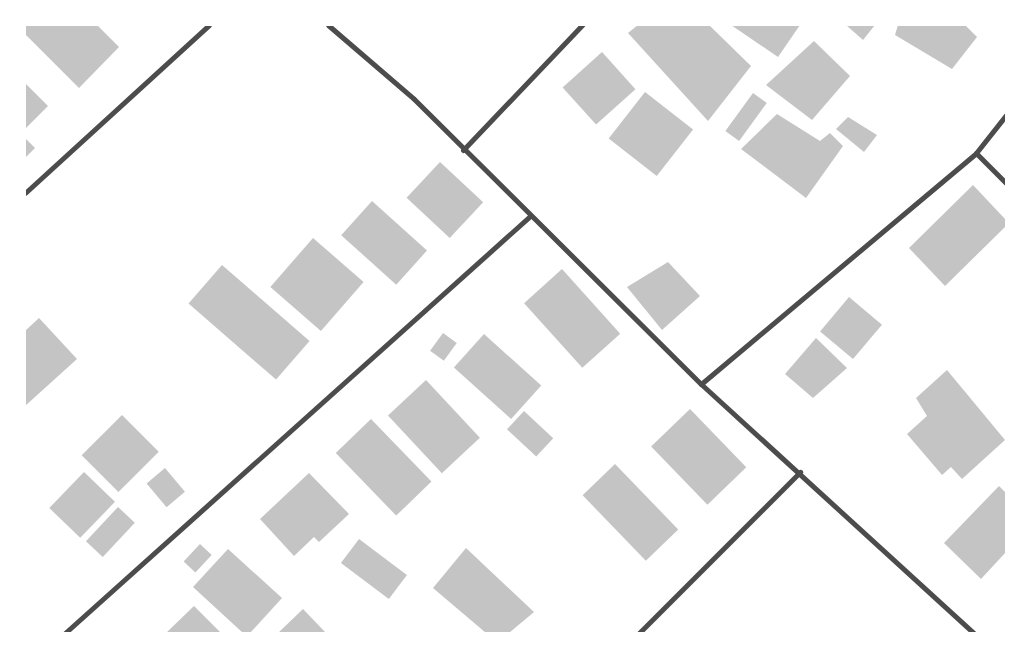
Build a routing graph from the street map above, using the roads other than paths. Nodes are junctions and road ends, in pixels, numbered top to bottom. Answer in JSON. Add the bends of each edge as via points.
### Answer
{"nodes":[{"id":1,"x":209,"y":25,"type":"edge"},
{"id":2,"x":328,"y":25,"type":"edge"},
{"id":3,"x":582,"y":25,"type":"edge"},
{"id":4,"x":1006,"y":115,"type":"edge"},
{"id":5,"x":463,"y":150,"type":"junction"},
{"id":6,"x":976,"y":153,"type":"junction"},
{"id":7,"x":1006,"y":183,"type":"edge"},
{"id":8,"x":25,"y":193,"type":"edge"},
{"id":9,"x":529,"y":217,"type":"junction"},
{"id":10,"x":701,"y":384,"type":"junction"},
{"id":11,"x":800,"y":472,"type":"junction"},
{"id":12,"x":65,"y":633,"type":"edge"},
{"id":13,"x":639,"y":633,"type":"edge"},
{"id":14,"x":974,"y":633,"type":"edge"}],
"edges":[{"from":1,"to":8,"type":"street"},
{"from":2,"to":5,"type":"street","via":[[414,99]]},
{"from":3,"to":5,"type":"street"},
{"from":4,"to":6,"type":"street"},
{"from":5,"to":9,"type":"street"},
{"from":6,"to":7,"type":"street"},
{"from":6,"to":10,"type":"street"},
{"from":9,"to":10,"type":"street"},
{"from":9,"to":12,"type":"street"},
{"from":10,"to":11,"type":"street"},
{"from":11,"to":13,"type":"street"},
{"from":11,"to":14,"type":"street"}]}
